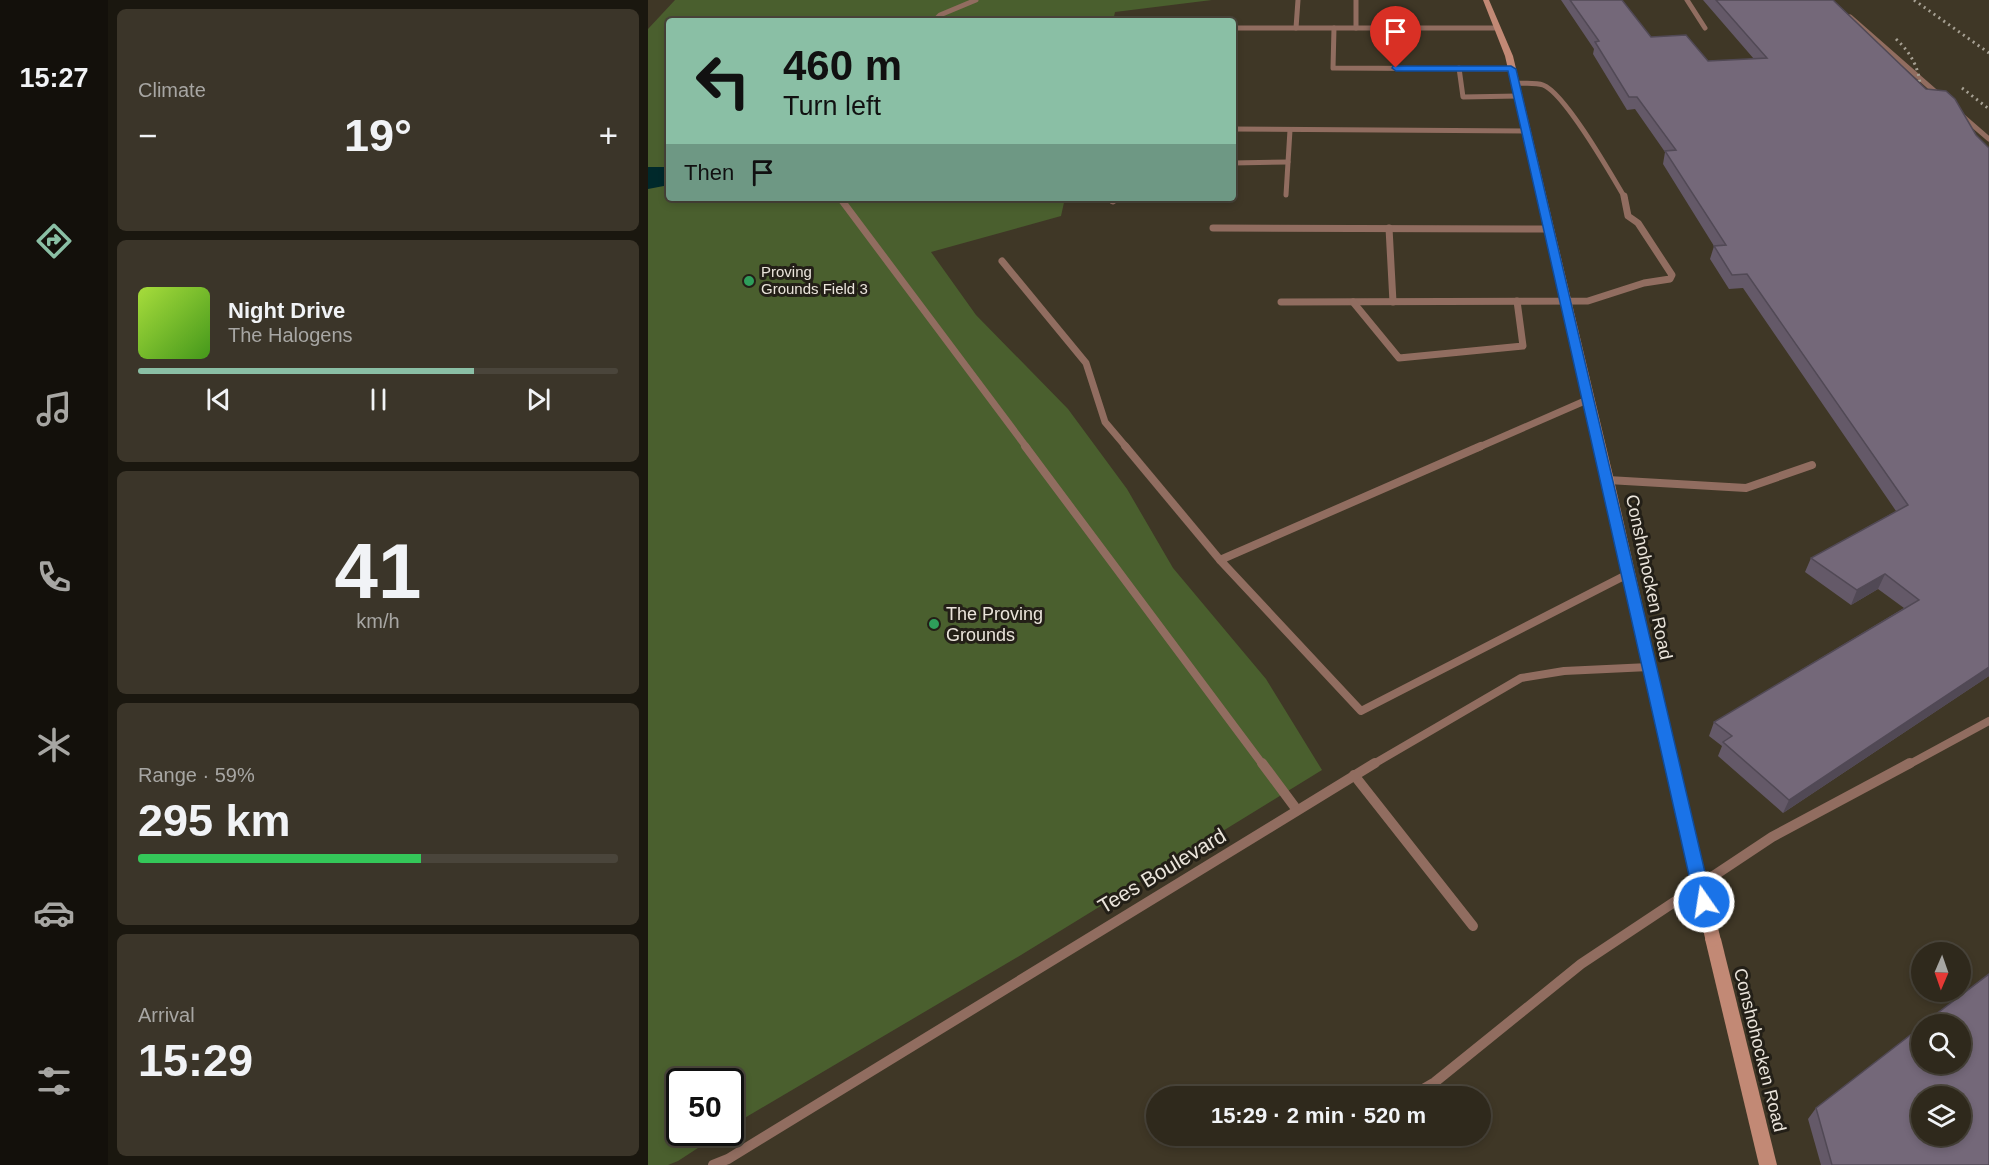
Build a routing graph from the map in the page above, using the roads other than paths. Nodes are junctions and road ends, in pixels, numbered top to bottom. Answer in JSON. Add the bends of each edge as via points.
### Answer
{"nodes":[{"id":1,"x":976,"y":0,"type":"edge"},
{"id":2,"x":1299,"y":0,"type":"edge"},
{"id":3,"x":1356,"y":0,"type":"edge"},
{"id":4,"x":1486,"y":0,"type":"edge"},
{"id":5,"x":1687,"y":0,"type":"edge"},
{"id":6,"x":1846,"y":14,"type":"edge"},
{"id":7,"x":937,"y":18,"type":"edge"},
{"id":8,"x":1236,"y":28,"type":"edge"},
{"id":9,"x":1296,"y":28,"type":"junction"},
{"id":10,"x":1334,"y":28,"type":"junction"},
{"id":11,"x":1356,"y":28,"type":"junction"},
{"id":12,"x":1497,"y":28,"type":"junction"},
{"id":13,"x":1705,"y":28,"type":"dead end"},
{"id":14,"x":1459,"y":69,"type":"junction"},
{"id":15,"x":1511,"y":69,"type":"junction"},
{"id":16,"x":1515,"y":83,"type":"junction"},
{"id":17,"x":1518,"y":96,"type":"junction"},
{"id":18,"x":1947,"y":102,"type":"edge"},
{"id":19,"x":1955,"y":110,"type":"edge"},
{"id":20,"x":1236,"y":129,"type":"edge"},
{"id":21,"x":1290,"y":130,"type":"junction"},
{"id":22,"x":1526,"y":131,"type":"junction"},
{"id":23,"x":1989,"y":139,"type":"edge"},
{"id":24,"x":1288,"y":162,"type":"junction"},
{"id":25,"x":1236,"y":163,"type":"edge"},
{"id":26,"x":1286,"y":195,"type":"dead end"},
{"id":27,"x":842,"y":201,"type":"edge"},
{"id":28,"x":1214,"y":228,"type":"dead end"},
{"id":29,"x":1389,"y":228,"type":"junction"},
{"id":30,"x":1548,"y":229,"type":"junction"},
{"id":31,"x":1002,"y":261,"type":"dead end"},
{"id":32,"x":1517,"y":301,"type":"junction"},
{"id":33,"x":1565,"y":301,"type":"junction"},
{"id":34,"x":1281,"y":302,"type":"dead end"},
{"id":35,"x":1353,"y":302,"type":"junction"},
{"id":36,"x":1393,"y":302,"type":"junction"},
{"id":37,"x":1587,"y":400,"type":"junction"},
{"id":38,"x":1812,"y":465,"type":"dead end"},
{"id":39,"x":1608,"y":480,"type":"junction"},
{"id":40,"x":1220,"y":560,"type":"junction"},
{"id":41,"x":1628,"y":574,"type":"junction"},
{"id":42,"x":1649,"y":668,"type":"junction"},
{"id":43,"x":1989,"y":721,"type":"edge"},
{"id":44,"x":1354,"y":775,"type":"junction"},
{"id":45,"x":1297,"y":810,"type":"junction"},
{"id":46,"x":1473,"y":926,"type":"dead end"},
{"id":47,"x":1428,"y":1086,"type":"edge"},
{"id":48,"x":713,"y":1165,"type":"edge"},
{"id":49,"x":1768,"y":1165,"type":"edge"}],
"edges":[{"from":1,"to":7,"type":"lane"},
{"from":2,"to":9,"type":"lane"},
{"from":3,"to":11,"type":"lane"},
{"from":4,"to":12,"type":"main road","name":"Conshohocken Road"},
{"from":5,"to":13,"type":"lane"},
{"from":6,"to":18,"type":"lane"},
{"from":8,"to":9,"type":"lane"},
{"from":9,"to":10,"type":"lane"},
{"from":10,"to":11,"type":"lane"},
{"from":10,"to":14,"type":"lane","via":[[1333,68]]},
{"from":11,"to":12,"type":"lane"},
{"from":12,"to":15,"type":"main road","name":"Conshohocken Road"},
{"from":14,"to":15,"type":"lane"},
{"from":14,"to":17,"type":"lane","via":[[1463,97]]},
{"from":15,"to":16,"type":"main road","name":"Conshohocken Road"},
{"from":16,"to":17,"type":"main road","name":"Conshohocken Road"},
{"from":16,"to":33,"type":"lane","via":[[1543,85],[1556,94],[1621,190],[1628,216],[1638,223],[1672,275],[1667,281],[1644,284],[1596,300]]},
{"from":17,"to":22,"type":"main road","name":"Conshohocken Road"},
{"from":19,"to":23,"type":"lane"},
{"from":20,"to":21,"type":"lane"},
{"from":21,"to":22,"type":"lane"},
{"from":21,"to":24,"type":"lane"},
{"from":22,"to":30,"type":"main road","name":"Conshohocken Road"},
{"from":24,"to":25,"type":"lane"},
{"from":24,"to":26,"type":"lane"},
{"from":27,"to":45,"type":"lane"},
{"from":28,"to":29,"type":"lane"},
{"from":29,"to":30,"type":"lane"},
{"from":29,"to":36,"type":"lane"},
{"from":30,"to":33,"type":"main road","name":"Conshohocken Road"},
{"from":31,"to":40,"type":"lane","via":[[1086,363],[1105,422]]},
{"from":32,"to":33,"type":"lane"},
{"from":32,"to":35,"type":"lane","via":[[1523,346],[1399,358]]},
{"from":32,"to":36,"type":"lane"},
{"from":33,"to":37,"type":"main road","name":"Conshohocken Road"},
{"from":34,"to":35,"type":"lane"},
{"from":35,"to":36,"type":"lane"},
{"from":37,"to":39,"type":"main road","name":"Conshohocken Road"},
{"from":37,"to":40,"type":"lane"},
{"from":38,"to":39,"type":"lane","via":[[1746,488]]},
{"from":39,"to":41,"type":"main road","name":"Conshohocken Road"},
{"from":40,"to":41,"type":"lane","via":[[1361,711]]},
{"from":41,"to":42,"type":"main road","name":"Conshohocken Road"},
{"from":42,"to":44,"type":"lane","name":"Tees Boulevard","via":[[1564,671],[1521,678]]},
{"from":42,"to":49,"type":"main road","name":"Conshohocken Road","bridge":true},
{"from":43,"to":47,"type":"lane","via":[[1772,837],[1581,964]]},
{"from":44,"to":45,"type":"lane","name":"Tees Boulevard"},
{"from":44,"to":46,"type":"lane"},
{"from":45,"to":48,"type":"lane","name":"Tees Boulevard","via":[[729,1159]]}]}
